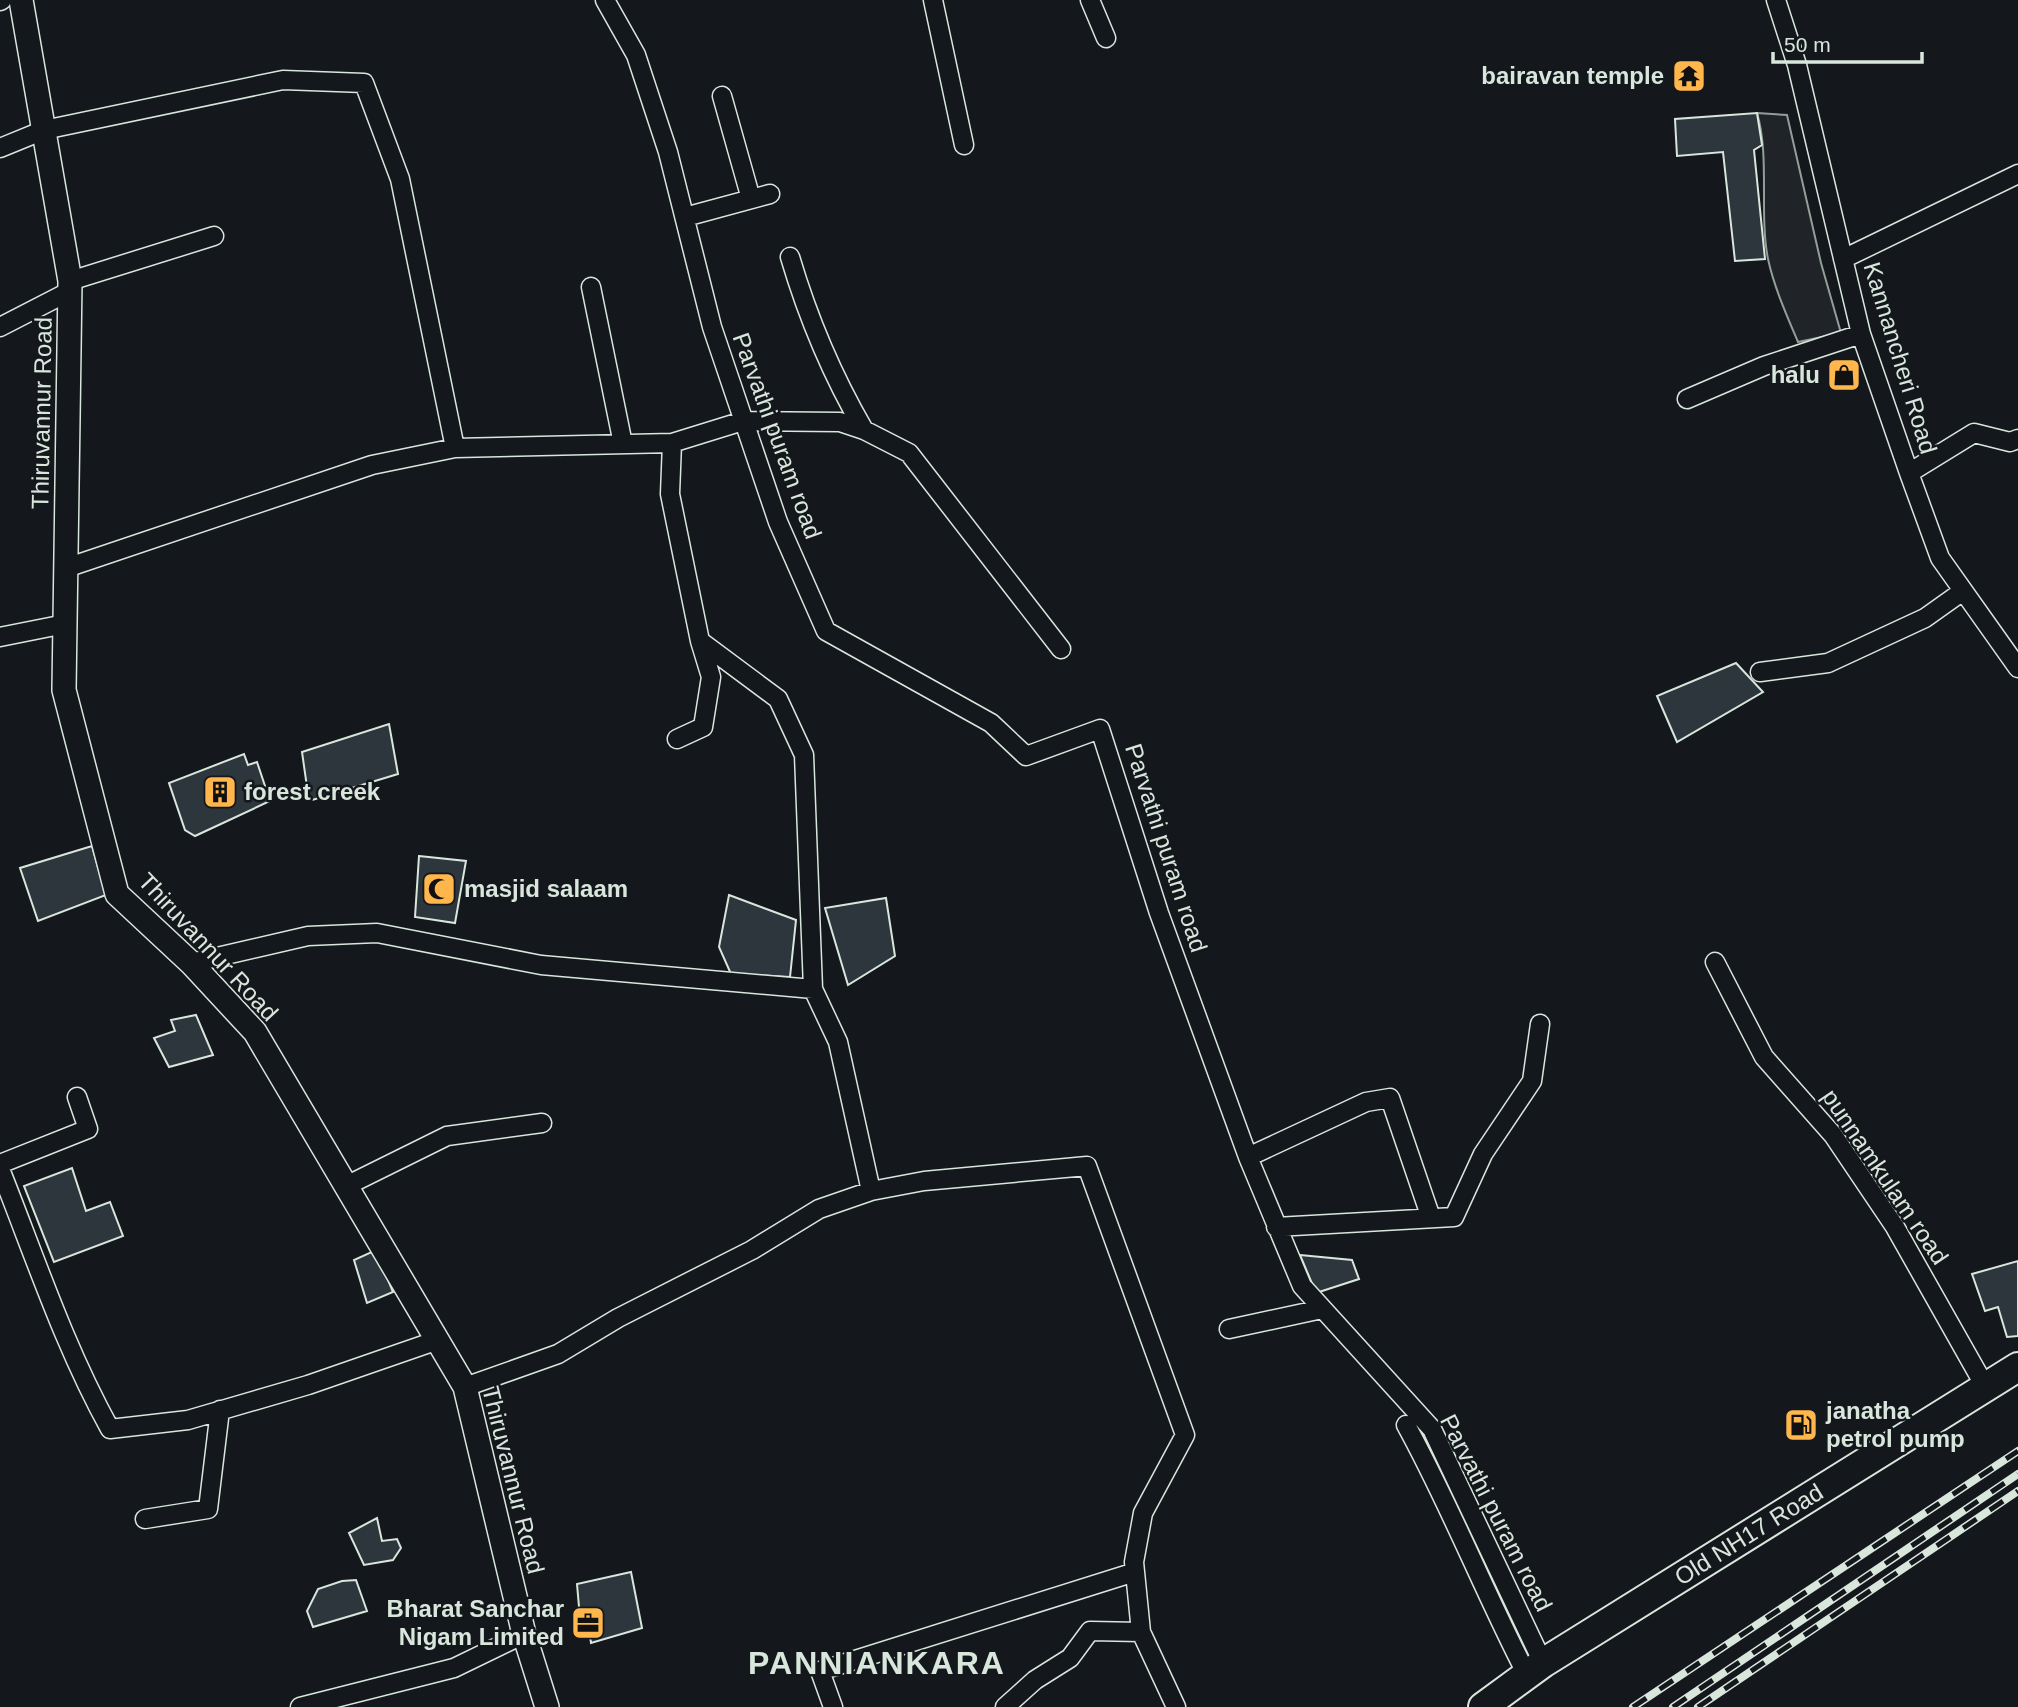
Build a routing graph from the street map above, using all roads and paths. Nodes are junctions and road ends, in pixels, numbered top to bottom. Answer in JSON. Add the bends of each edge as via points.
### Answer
{"nodes":[{"id":1,"x":21,"y":0,"type":"edge"},
{"id":2,"x":605,"y":0,"type":"edge"},
{"id":3,"x":933,"y":0,"type":"edge"},
{"id":4,"x":1090,"y":0,"type":"edge"},
{"id":5,"x":1776,"y":0,"type":"edge"},
{"id":6,"x":1106,"y":38,"type":"dead end"},
{"id":7,"x":722,"y":96,"type":"dead end"},
{"id":8,"x":44,"y":130,"type":"junction"},
{"id":9,"x":964,"y":145,"type":"dead end"},
{"id":10,"x":0,"y":148,"type":"edge"},
{"id":11,"x":2018,"y":174,"type":"edge"},
{"id":12,"x":770,"y":194,"type":"dead end"},
{"id":13,"x":751,"y":200,"type":"junction"},
{"id":14,"x":684,"y":217,"type":"junction"},
{"id":15,"x":214,"y":236,"type":"dead end"},
{"id":16,"x":790,"y":257,"type":"dead end"},
{"id":17,"x":1843,"y":260,"type":"junction"},
{"id":18,"x":70,"y":286,"type":"junction"},
{"id":19,"x":591,"y":287,"type":"dead end"},
{"id":20,"x":0,"y":327,"type":"edge"},
{"id":21,"x":1861,"y":334,"type":"junction"},
{"id":22,"x":1687,"y":399,"type":"dead end"},
{"id":23,"x":743,"y":421,"type":"junction"},
{"id":24,"x":864,"y":430,"type":"junction"},
{"id":25,"x":2018,"y":439,"type":"edge"},
{"id":26,"x":673,"y":443,"type":"junction"},
{"id":27,"x":623,"y":444,"type":"junction"},
{"id":28,"x":456,"y":448,"type":"junction"},
{"id":29,"x":1909,"y":473,"type":"junction"},
{"id":30,"x":66,"y":568,"type":"junction"},
{"id":31,"x":1963,"y":591,"type":"junction"},
{"id":32,"x":65,"y":624,"type":"junction"},
{"id":33,"x":0,"y":637,"type":"edge"},
{"id":34,"x":700,"y":641,"type":"junction"},
{"id":35,"x":1061,"y":649,"type":"dead end"},
{"id":36,"x":2018,"y":668,"type":"edge"},
{"id":37,"x":1760,"y":672,"type":"dead end"},
{"id":38,"x":677,"y":739,"type":"dead end"},
{"id":39,"x":1715,"y":962,"type":"dead end"},
{"id":40,"x":191,"y":963,"type":"junction"},
{"id":41,"x":813,"y":989,"type":"junction"},
{"id":42,"x":1539,"y":1024,"type":"dead end"},
{"id":43,"x":77,"y":1097,"type":"dead end"},
{"id":44,"x":542,"y":1123,"type":"dead end"},
{"id":45,"x":1248,"y":1157,"type":"junction"},
{"id":46,"x":0,"y":1166,"type":"edge"},
{"id":47,"x":348,"y":1185,"type":"junction"},
{"id":48,"x":871,"y":1191,"type":"junction"},
{"id":49,"x":1431,"y":1218,"type":"junction"},
{"id":50,"x":1276,"y":1227,"type":"junction"},
{"id":51,"x":1322,"y":1309,"type":"junction"},
{"id":52,"x":1229,"y":1329,"type":"dead end"},
{"id":53,"x":438,"y":1340,"type":"junction"},
{"id":54,"x":2018,"y":1367,"type":"edge"},
{"id":55,"x":465,"y":1387,"type":"junction"},
{"id":56,"x":1986,"y":1388,"type":"junction"},
{"id":57,"x":220,"y":1410,"type":"junction"},
{"id":58,"x":1406,"y":1426,"type":"dead end"},
{"id":59,"x":145,"y":1519,"type":"dead end"},
{"id":60,"x":1135,"y":1572,"type":"junction"},
{"id":61,"x":1141,"y":1632,"type":"junction"},
{"id":62,"x":524,"y":1634,"type":"junction"},
{"id":63,"x":1535,"y":1669,"type":"junction"},
{"id":64,"x":300,"y":1707,"type":"edge"},
{"id":65,"x":547,"y":1707,"type":"edge"},
{"id":66,"x":833,"y":1707,"type":"edge"},
{"id":67,"x":1005,"y":1707,"type":"edge"},
{"id":68,"x":1176,"y":1707,"type":"edge"},
{"id":69,"x":1483,"y":1707,"type":"edge"}],
"edges":[{"from":1,"to":8,"type":"street","name":"Thiruvannur Road"},
{"from":2,"to":14,"type":"street","name":"Parvathi puram road","via":[[636,55]]},
{"from":3,"to":9,"type":"street"},
{"from":4,"to":6,"type":"street"},
{"from":5,"to":17,"type":"street","name":"Kannancheri Road","via":[[1797,65]]},
{"from":7,"to":13,"type":"street"},
{"from":8,"to":10,"type":"street"},
{"from":8,"to":18,"type":"street","name":"Thiruvannur Road"},
{"from":8,"to":28,"type":"street","via":[[284,80],[364,83],[400,179]]},
{"from":11,"to":17,"type":"street"},
{"from":12,"to":13,"type":"street"},
{"from":13,"to":14,"type":"street"},
{"from":14,"to":23,"type":"street","name":"Parvathi puram road","via":[[712,327]]},
{"from":15,"to":18,"type":"street"},
{"from":16,"to":24,"type":"street","via":[[805,310]]},
{"from":17,"to":21,"type":"street","name":"Kannancheri Road"},
{"from":18,"to":20,"type":"street"},
{"from":18,"to":30,"type":"street","name":"Thiruvannur Road"},
{"from":19,"to":27,"type":"street"},
{"from":21,"to":22,"type":"street","via":[[1764,366]]},
{"from":21,"to":29,"type":"street","name":"Kannancheri Road"},
{"from":23,"to":24,"type":"street","via":[[840,422]]},
{"from":23,"to":26,"type":"street"},
{"from":23,"to":45,"type":"street","name":"Parvathi puram road","via":[[778,522],[826,631],[991,723],[1026,756],[1100,729],[1159,914]]},
{"from":24,"to":35,"type":"street","via":[[909,453]]},
{"from":25,"to":29,"type":"street","via":[[2010,442],[1974,433]]},
{"from":26,"to":27,"type":"street"},
{"from":26,"to":34,"type":"street","via":[[670,494]]},
{"from":27,"to":28,"type":"street"},
{"from":28,"to":30,"type":"street","via":[[372,465]]},
{"from":29,"to":31,"type":"street","name":"Kannancheri Road","via":[[1940,558]]},
{"from":30,"to":32,"type":"street","name":"Thiruvannur Road"},
{"from":31,"to":36,"type":"street","name":"Kannancheri Road"},
{"from":31,"to":37,"type":"street","via":[[1925,618],[1828,663]]},
{"from":32,"to":33,"type":"street"},
{"from":32,"to":40,"type":"street","name":"Thiruvannur Road","via":[[64,690],[117,894]]},
{"from":34,"to":38,"type":"street","via":[[711,677],[703,727]]},
{"from":34,"to":41,"type":"street","via":[[778,699],[804,755]]},
{"from":39,"to":56,"type":"street","name":"punnamkulam road","via":[[1764,1057],[1833,1135],[1895,1227]]},
{"from":40,"to":41,"type":"street","via":[[308,936],[377,933],[541,965]]},
{"from":40,"to":47,"type":"street","name":"Thiruvannur Road","via":[[255,1032]]},
{"from":41,"to":48,"type":"street","via":[[838,1042]]},
{"from":42,"to":49,"type":"street","via":[[1532,1081],[1483,1154],[1454,1217]]},
{"from":43,"to":46,"type":"street","via":[[88,1129]]},
{"from":44,"to":47,"type":"street","via":[[447,1136]]},
{"from":45,"to":49,"type":"street","via":[[1366,1102],[1390,1098]]},
{"from":45,"to":50,"type":"street","name":"Parvathi puram road"},
{"from":46,"to":57,"type":"street","via":[[41,1282],[110,1429],[188,1420]]},
{"from":47,"to":53,"type":"street","name":"Thiruvannur Road"},
{"from":48,"to":55,"type":"street","via":[[819,1209],[558,1354]]},
{"from":48,"to":60,"type":"street","via":[[924,1181],[1087,1166],[1185,1435],[1143,1513]]},
{"from":49,"to":50,"type":"street"},
{"from":50,"to":51,"type":"street","name":"Parvathi puram road","via":[[1302,1286]]},
{"from":51,"to":52,"type":"street"},
{"from":51,"to":63,"type":"street","name":"Parvathi puram road","via":[[1432,1429]]},
{"from":53,"to":55,"type":"street","name":"Thiruvannur Road"},
{"from":53,"to":57,"type":"street"},
{"from":54,"to":56,"type":"main road","name":"Old NH17 Road"},
{"from":55,"to":62,"type":"street","name":"Thiruvannur Road"},
{"from":56,"to":63,"type":"main road","name":"Old NH17 Road"},
{"from":57,"to":59,"type":"street","via":[[208,1509]]},
{"from":58,"to":63,"type":"street","via":[[1460,1527],[1483,1590]]},
{"from":60,"to":61,"type":"street"},
{"from":60,"to":66,"type":"street","via":[[820,1671]]},
{"from":61,"to":67,"type":"street","via":[[1090,1631],[1070,1658],[1035,1680]]},
{"from":61,"to":68,"type":"street"},
{"from":62,"to":64,"type":"street","via":[[454,1668]]},
{"from":62,"to":65,"type":"street","name":"Thiruvannur Road"},
{"from":63,"to":69,"type":"main road","name":"Old NH17 Road"}]}
